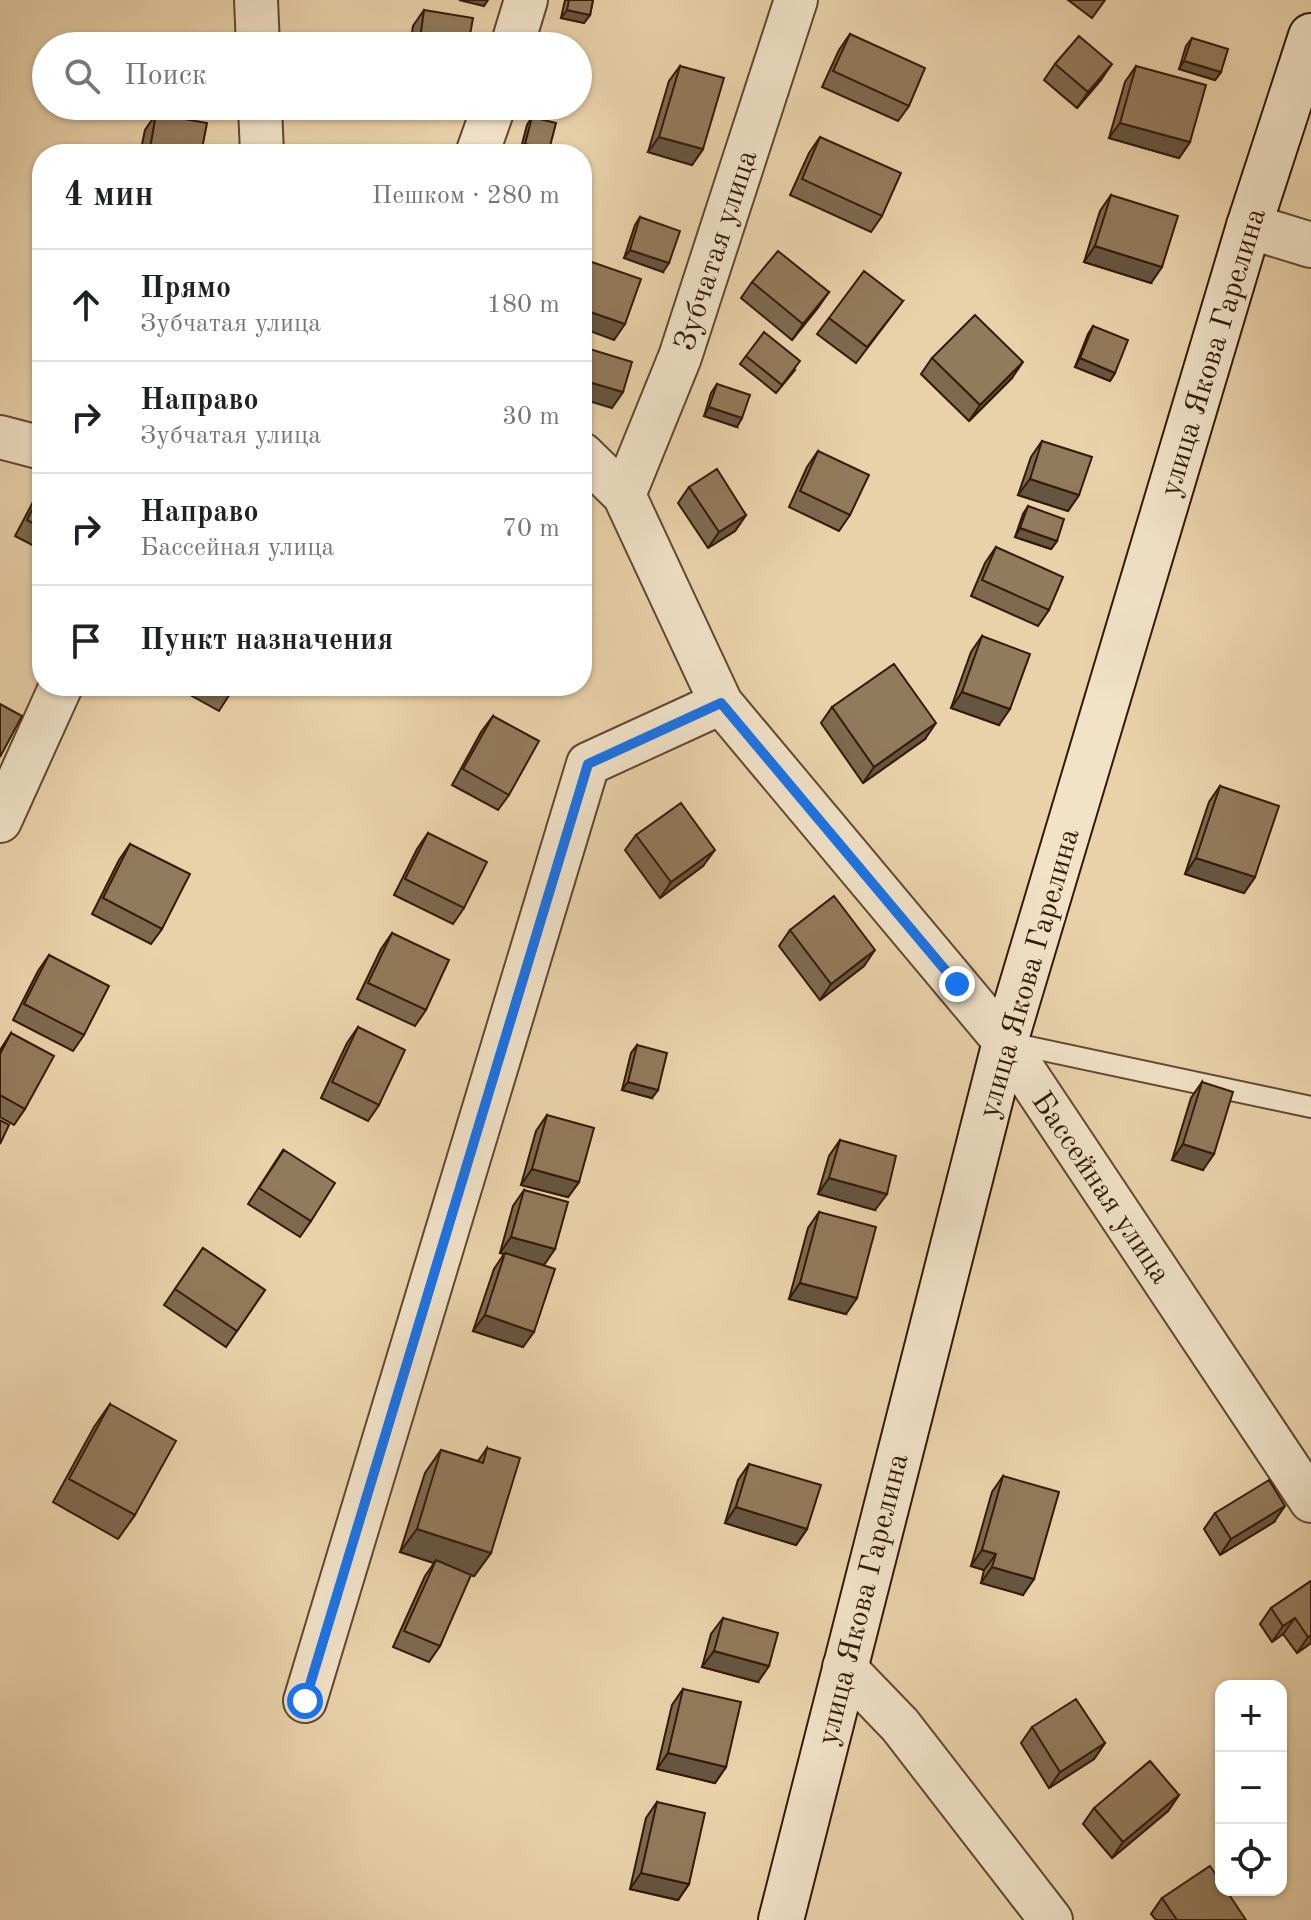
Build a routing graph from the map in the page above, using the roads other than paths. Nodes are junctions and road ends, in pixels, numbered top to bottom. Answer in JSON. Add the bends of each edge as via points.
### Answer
{"nodes":[{"id":1,"x":256,"y":0,"type":"edge"},
{"id":2,"x":526,"y":0,"type":"edge"},
{"id":3,"x":796,"y":0,"type":"edge"},
{"id":4,"x":257,"y":32,"type":"edge"},
{"id":5,"x":516,"y":32,"type":"edge"},
{"id":6,"x":1311,"y":36,"type":"edge"},
{"id":7,"x":261,"y":120,"type":"edge"},
{"id":8,"x":489,"y":120,"type":"edge"},
{"id":9,"x":262,"y":144,"type":"edge"},
{"id":10,"x":481,"y":144,"type":"edge"},
{"id":11,"x":1249,"y":226,"type":"junction"},
{"id":12,"x":1311,"y":245,"type":"edge"},
{"id":13,"x":0,"y":437,"type":"edge"},
{"id":14,"x":32,"y":445,"type":"edge"},
{"id":15,"x":592,"y":464,"type":"edge"},
{"id":16,"x":624,"y":495,"type":"junction"},
{"id":17,"x":56,"y":696,"type":"edge"},
{"id":18,"x":721,"y":703,"type":"junction"},
{"id":19,"x":0,"y":821,"type":"edge"},
{"id":20,"x":1005,"y":1042,"type":"junction"},
{"id":21,"x":1311,"y":1107,"type":"edge"},
{"id":22,"x":1311,"y":1501,"type":"edge"},
{"id":23,"x":844,"y":1667,"type":"junction"},
{"id":24,"x":305,"y":1701,"type":"dead end"},
{"id":25,"x":781,"y":1920,"type":"edge"},
{"id":26,"x":1051,"y":1920,"type":"edge"}],
"edges":[{"from":1,"to":4,"type":"street"},
{"from":2,"to":5,"type":"street"},
{"from":3,"to":16,"type":"street","name":"Зубчатая улица","via":[[680,357]]},
{"from":6,"to":11,"type":"main road","name":"улица Якова Гарелина"},
{"from":7,"to":9,"type":"street"},
{"from":8,"to":10,"type":"street"},
{"from":11,"to":12,"type":"main road"},
{"from":11,"to":20,"type":"main road","name":"улица Якова Гарелина"},
{"from":13,"to":14,"type":"street"},
{"from":15,"to":16,"type":"street","name":"Бассейная улица"},
{"from":16,"to":18,"type":"street","name":"Бассейная улица"},
{"from":17,"to":19,"type":"street"},
{"from":18,"to":20,"type":"street","name":"Бассейная улица"},
{"from":18,"to":24,"type":"street","via":[[588,764]]},
{"from":20,"to":21,"type":"lane"},
{"from":20,"to":22,"type":"street","name":"Бассейная улица"},
{"from":20,"to":23,"type":"main road","name":"улица Якова Гарелина"},
{"from":23,"to":25,"type":"main road","name":"улица Якова Гарелина"},
{"from":23,"to":26,"type":"street","via":[[900,1725]]}]}
